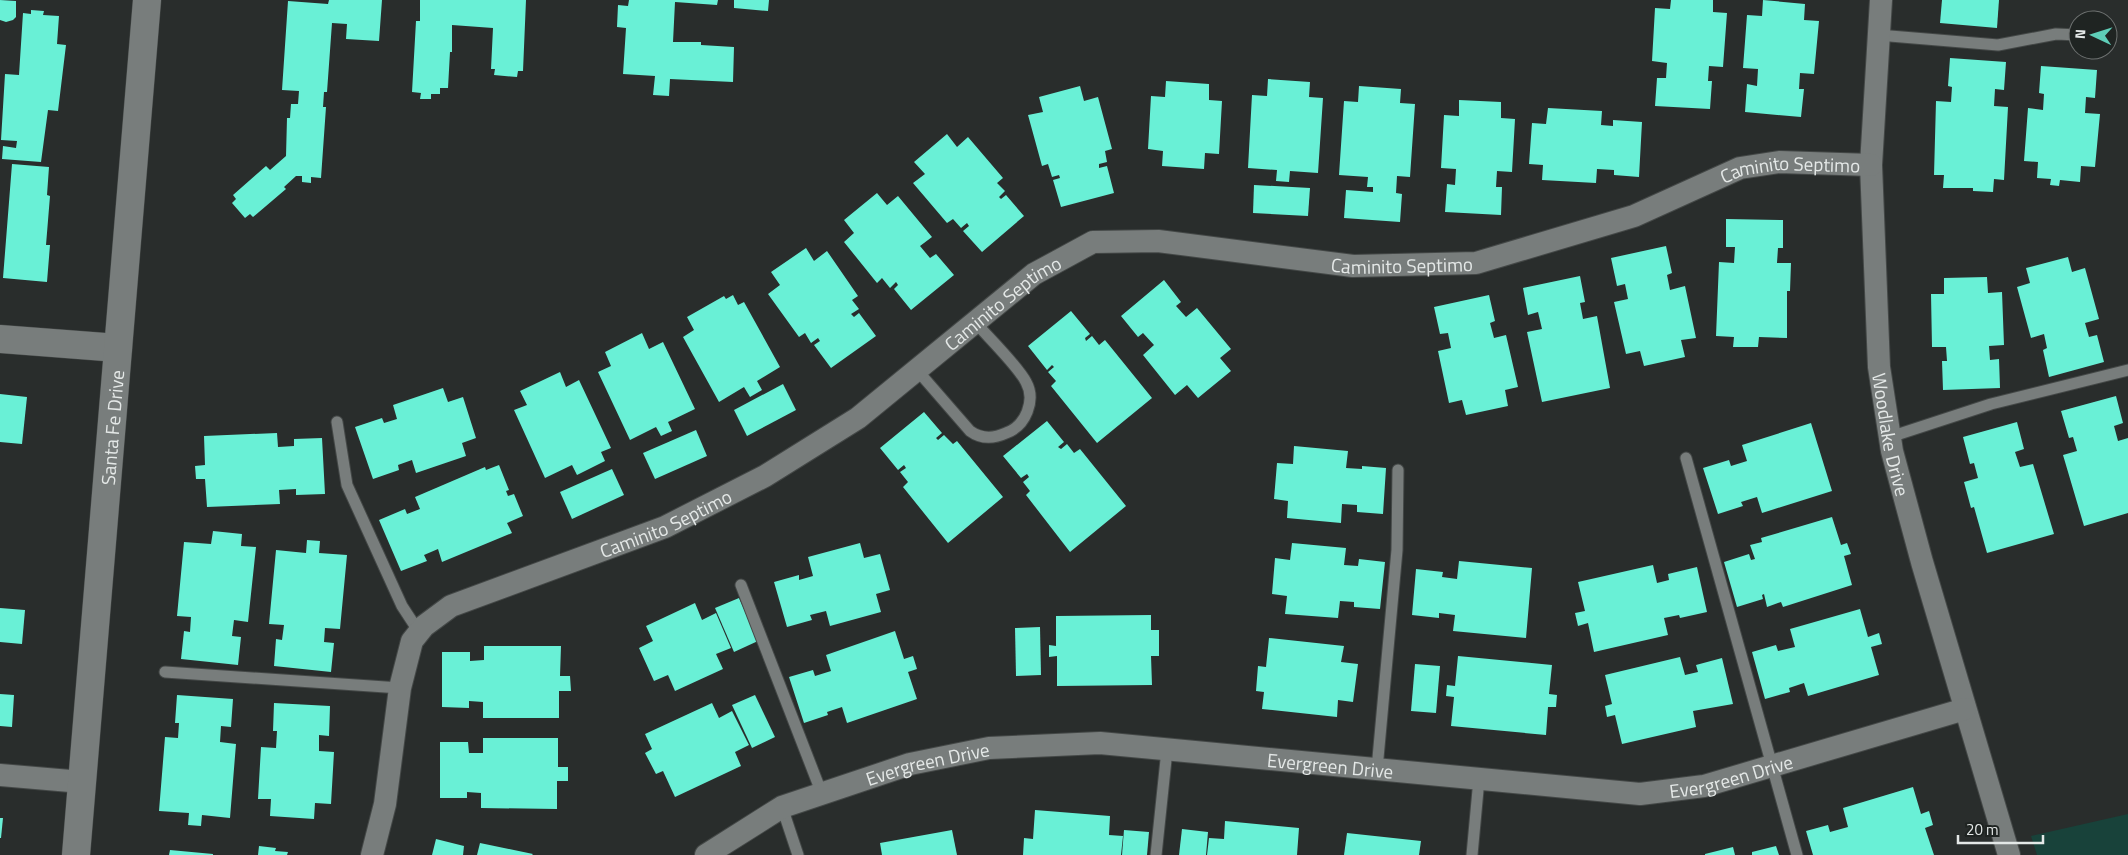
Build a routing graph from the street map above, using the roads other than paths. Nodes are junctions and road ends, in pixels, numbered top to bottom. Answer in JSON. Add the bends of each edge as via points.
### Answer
{"nodes":[{"id":1,"x":147,"y":0,"type":"edge"},
{"id":2,"x":1881,"y":0,"type":"edge"},
{"id":3,"x":1878,"y":35,"type":"junction"},
{"id":4,"x":2068,"y":35,"type":"edge"},
{"id":5,"x":1871,"y":165,"type":"junction"},
{"id":6,"x":976,"y":322,"type":"junction"},
{"id":7,"x":0,"y":339,"type":"edge"},
{"id":8,"x":118,"y":348,"type":"junction"},
{"id":9,"x":917,"y":370,"type":"junction"},
{"id":10,"x":2128,"y":370,"type":"edge"},
{"id":11,"x":337,"y":422,"type":"dead end"},
{"id":12,"x":1890,"y":437,"type":"junction"},
{"id":13,"x":1686,"y":458,"type":"dead end"},
{"id":14,"x":1398,"y":470,"type":"dead end"},
{"id":15,"x":741,"y":585,"type":"dead end"},
{"id":16,"x":419,"y":632,"type":"junction"},
{"id":17,"x":165,"y":672,"type":"dead end"},
{"id":18,"x":400,"y":688,"type":"junction"},
{"id":19,"x":1965,"y":710,"type":"junction"},
{"id":20,"x":1167,"y":750,"type":"junction"},
{"id":21,"x":1772,"y":766,"type":"junction"},
{"id":22,"x":1377,"y":769,"type":"junction"},
{"id":23,"x":0,"y":775,"type":"edge"},
{"id":24,"x":1479,"y":779,"type":"junction"},
{"id":25,"x":82,"y":782,"type":"junction"},
{"id":26,"x":822,"y":794,"type":"junction"},
{"id":27,"x":782,"y":807,"type":"junction"},
{"id":28,"x":76,"y":855,"type":"edge"},
{"id":29,"x":372,"y":855,"type":"edge"},
{"id":30,"x":706,"y":855,"type":"edge"},
{"id":31,"x":798,"y":855,"type":"edge"},
{"id":32,"x":1156,"y":855,"type":"edge"},
{"id":33,"x":1472,"y":855,"type":"edge"},
{"id":34,"x":1797,"y":855,"type":"edge"},
{"id":35,"x":2009,"y":855,"type":"edge"}],
"edges":[{"from":1,"to":8,"type":"main road","name":"Santa Fe Drive"},
{"from":2,"to":3,"type":"street","name":"Woodlake Drive"},
{"from":3,"to":4,"type":"lane","via":[[1998,45]]},
{"from":3,"to":5,"type":"street","name":"Woodlake Drive"},
{"from":5,"to":6,"type":"street","name":"Caminito Septimo","via":[[1779,162],[1740,168],[1634,216],[1476,263],[1352,266],[1158,241],[1093,242],[1034,274]]},
{"from":5,"to":12,"type":"street","name":"Woodlake Drive","via":[[1879,367]]},
{"from":6,"to":9,"type":"street","name":"Caminito Septimo"},
{"from":6,"to":9,"type":"lane","via":[[1026,381],[1030,401],[1027,414],[1011,432],[990,438],[978,437]]},
{"from":7,"to":8,"type":"main road"},
{"from":8,"to":25,"type":"main road","name":"Santa Fe Drive"},
{"from":9,"to":16,"type":"street","name":"Caminito Septimo","via":[[858,418],[765,476],[665,527],[451,606]]},
{"from":10,"to":12,"type":"lane","via":[[1991,404]]},
{"from":11,"to":16,"type":"lane","via":[[347,485],[402,606]]},
{"from":12,"to":19,"type":"street","name":"Woodlake Drive"},
{"from":13,"to":21,"type":"lane"},
{"from":14,"to":22,"type":"lane","via":[[1397,550]]},
{"from":15,"to":26,"type":"lane"},
{"from":16,"to":18,"type":"street","name":"Caminito Septimo","via":[[412,640]]},
{"from":17,"to":18,"type":"lane"},
{"from":18,"to":29,"type":"street","name":"Caminito Septimo","via":[[385,804]]},
{"from":19,"to":21,"type":"street","name":"Evergreen Drive"},
{"from":19,"to":35,"type":"street","name":"Woodlake Drive"},
{"from":20,"to":22,"type":"street","name":"Evergreen Drive"},
{"from":20,"to":26,"type":"street","name":"Evergreen Drive","via":[[1100,743],[989,748],[910,764]]},
{"from":20,"to":32,"type":"lane"},
{"from":21,"to":24,"type":"street","name":"Evergreen Drive","via":[[1704,786],[1640,794]]},
{"from":21,"to":34,"type":"lane"},
{"from":22,"to":24,"type":"street","name":"Evergreen Drive"},
{"from":23,"to":25,"type":"street"},
{"from":24,"to":33,"type":"lane"},
{"from":25,"to":28,"type":"main road","name":"Santa Fe Drive"},
{"from":26,"to":27,"type":"street","name":"Evergreen Drive"},
{"from":27,"to":30,"type":"street","name":"Evergreen Drive"},
{"from":27,"to":31,"type":"lane"}]}
